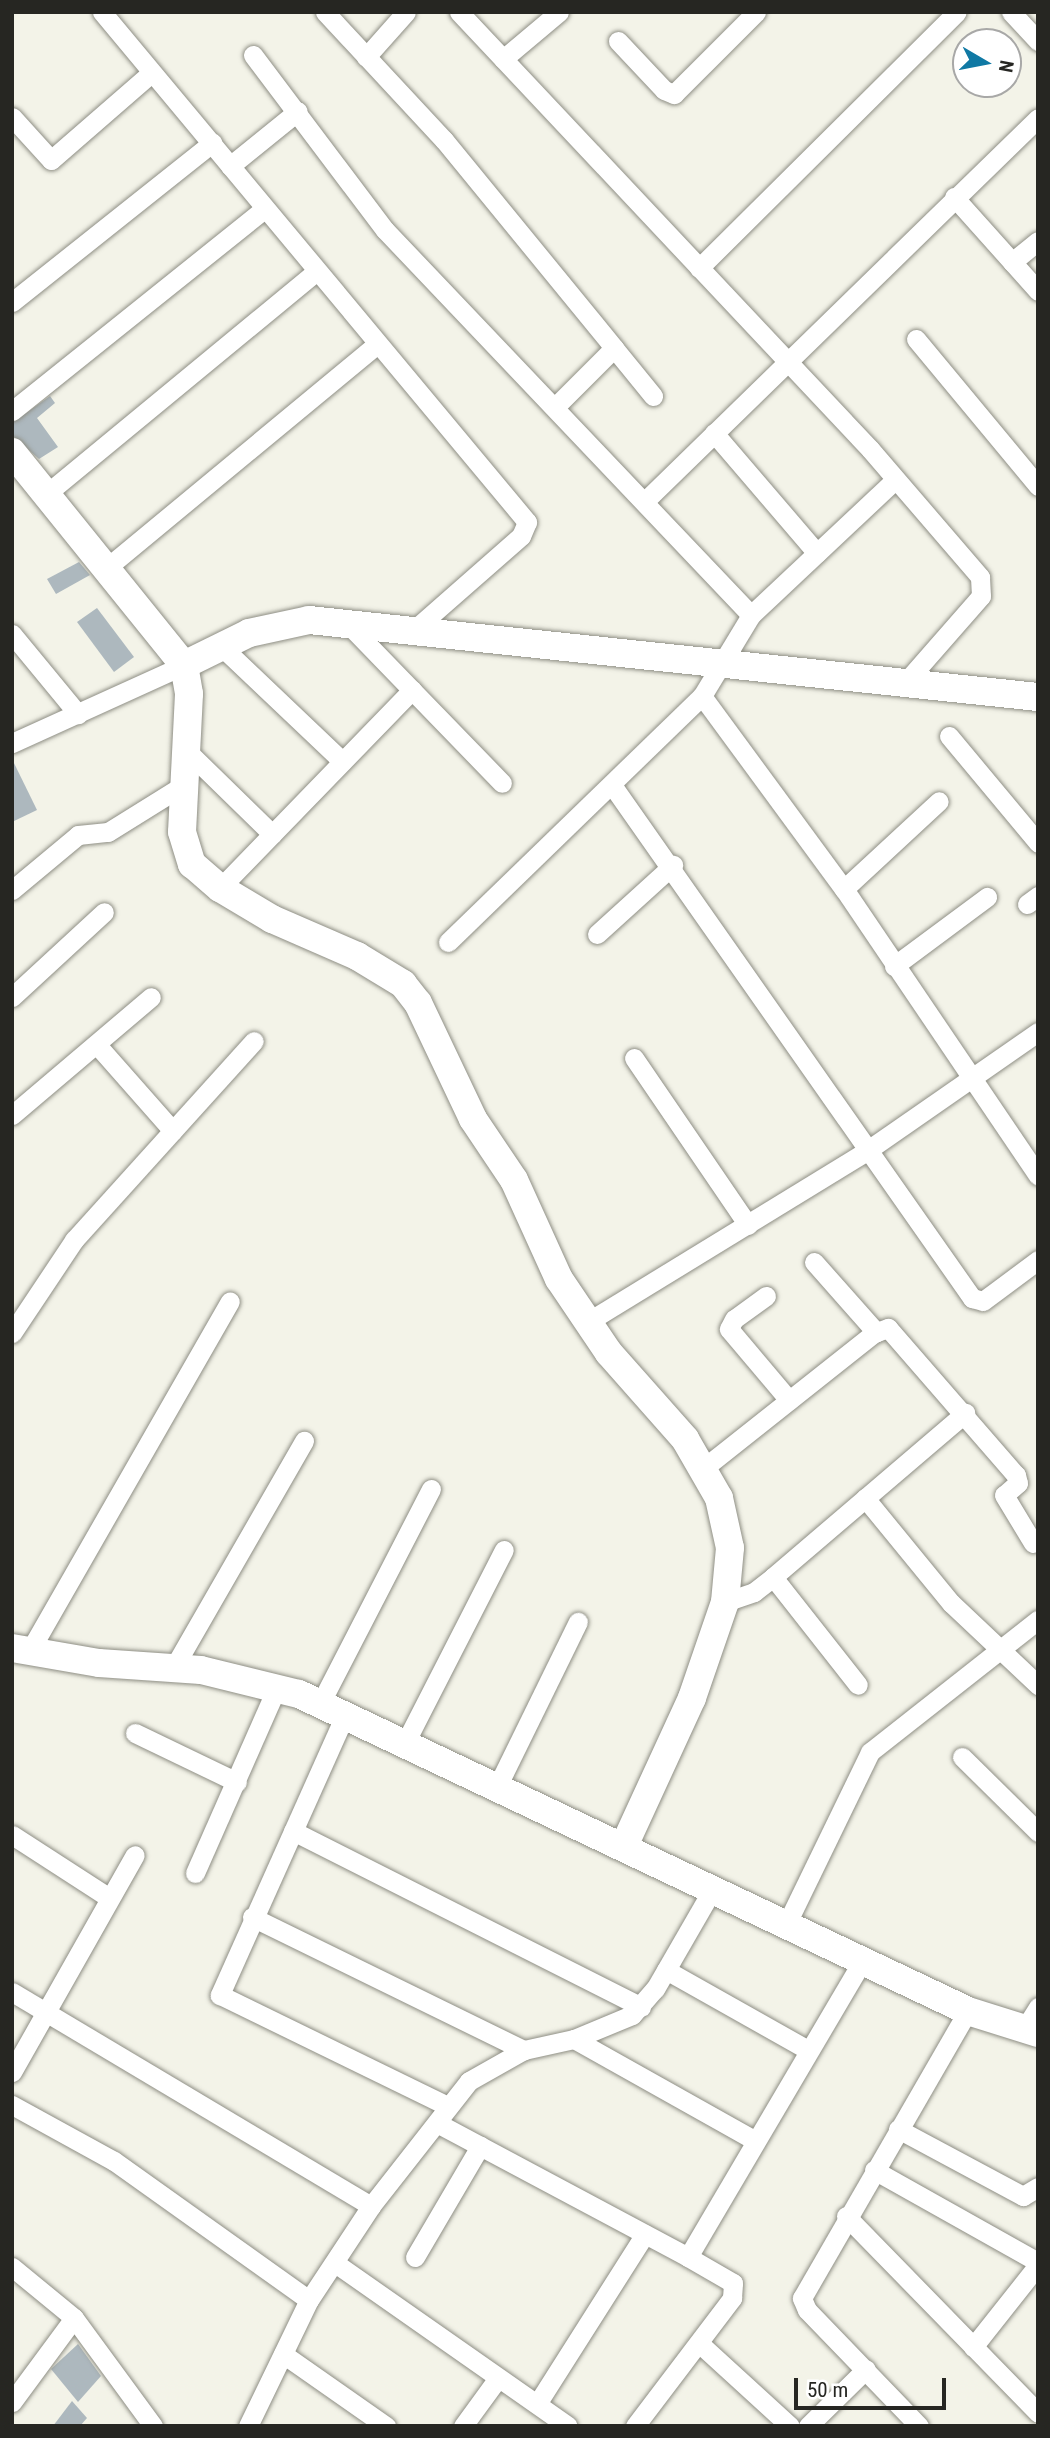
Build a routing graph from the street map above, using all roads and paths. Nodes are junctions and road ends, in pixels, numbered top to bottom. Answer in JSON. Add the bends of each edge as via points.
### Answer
{"nodes":[{"id":1,"x":102,"y":12,"type":"edge"},
{"id":2,"x":324,"y":12,"type":"edge"},
{"id":3,"x":406,"y":12,"type":"edge"},
{"id":4,"x":459,"y":12,"type":"edge"},
{"id":5,"x":559,"y":12,"type":"edge"},
{"id":6,"x":756,"y":12,"type":"edge"},
{"id":7,"x":957,"y":12,"type":"edge"},
{"id":8,"x":1011,"y":12,"type":"edge"},
{"id":9,"x":618,"y":41,"type":"dead end"},
{"id":10,"x":1038,"y":41,"type":"edge"},
{"id":11,"x":253,"y":55,"type":"dead end"},
{"id":12,"x":366,"y":57,"type":"junction"},
{"id":13,"x":503,"y":59,"type":"junction"},
{"id":14,"x":152,"y":73,"type":"junction"},
{"id":15,"x":298,"y":111,"type":"junction"},
{"id":16,"x":12,"y":117,"type":"edge"},
{"id":17,"x":1038,"y":118,"type":"edge"},
{"id":18,"x":212,"y":143,"type":"junction"},
{"id":19,"x":230,"y":166,"type":"junction"},
{"id":20,"x":954,"y":197,"type":"junction"},
{"id":21,"x":264,"y":209,"type":"junction"},
{"id":22,"x":1038,"y":241,"type":"edge"},
{"id":23,"x":1013,"y":262,"type":"junction"},
{"id":24,"x":699,"y":268,"type":"junction"},
{"id":25,"x":316,"y":272,"type":"junction"},
{"id":26,"x":1038,"y":290,"type":"edge"},
{"id":27,"x":12,"y":302,"type":"edge"},
{"id":28,"x":916,"y":340,"type":"dead end"},
{"id":29,"x":377,"y":344,"type":"junction"},
{"id":30,"x":614,"y":348,"type":"junction"},
{"id":31,"x":788,"y":360,"type":"junction"},
{"id":32,"x":653,"y":396,"type":"dead end"},
{"id":33,"x":557,"y":405,"type":"junction"},
{"id":34,"x":12,"y":411,"type":"edge"},
{"id":35,"x":714,"y":433,"type":"junction"},
{"id":36,"x":12,"y":452,"type":"edge"},
{"id":37,"x":895,"y":480,"type":"junction"},
{"id":38,"x":1038,"y":486,"type":"edge"},
{"id":39,"x":45,"y":495,"type":"junction"},
{"id":40,"x":646,"y":500,"type":"junction"},
{"id":41,"x":817,"y":553,"type":"junction"},
{"id":42,"x":104,"y":570,"type":"junction"},
{"id":43,"x":751,"y":615,"type":"junction"},
{"id":44,"x":346,"y":622,"type":"junction"},
{"id":45,"x":414,"y":630,"type":"junction"},
{"id":46,"x":12,"y":634,"type":"edge"},
{"id":47,"x":222,"y":647,"type":"junction"},
{"id":48,"x":720,"y":664,"type":"junction"},
{"id":49,"x":184,"y":665,"type":"junction"},
{"id":50,"x":904,"y":684,"type":"junction"},
{"id":51,"x":412,"y":690,"type":"junction"},
{"id":52,"x":702,"y":696,"type":"junction"},
{"id":53,"x":1038,"y":697,"type":"edge"},
{"id":54,"x":78,"y":714,"type":"junction"},
{"id":55,"x":948,"y":736,"type":"dead end"},
{"id":56,"x":12,"y":743,"type":"edge"},
{"id":57,"x":185,"y":749,"type":"junction"},
{"id":58,"x":342,"y":761,"type":"junction"},
{"id":59,"x":502,"y":782,"type":"dead end"},
{"id":60,"x":612,"y":785,"type":"junction"},
{"id":61,"x":182,"y":786,"type":"junction"},
{"id":62,"x":939,"y":802,"type":"dead end"},
{"id":63,"x":272,"y":834,"type":"junction"},
{"id":64,"x":1038,"y":843,"type":"edge"},
{"id":65,"x":673,"y":865,"type":"junction"},
{"id":66,"x":220,"y":888,"type":"junction"},
{"id":67,"x":12,"y":890,"type":"edge"},
{"id":68,"x":844,"y":890,"type":"junction"},
{"id":69,"x":987,"y":897,"type":"dead end"},
{"id":70,"x":104,"y":912,"type":"dead end"},
{"id":71,"x":597,"y":934,"type":"dead end"},
{"id":72,"x":448,"y":942,"type":"dead end"},
{"id":73,"x":894,"y":966,"type":"junction"},
{"id":74,"x":13,"y":996,"type":"edge"},
{"id":75,"x":151,"y":997,"type":"dead end"},
{"id":76,"x":1038,"y":1032,"type":"edge"},
{"id":77,"x":254,"y":1041,"type":"dead end"},
{"id":78,"x":98,"y":1046,"type":"junction"},
{"id":79,"x":634,"y":1058,"type":"dead end"},
{"id":80,"x":971,"y":1077,"type":"junction"},
{"id":81,"x":12,"y":1115,"type":"edge"},
{"id":82,"x":173,"y":1131,"type":"junction"},
{"id":83,"x":868,"y":1150,"type":"junction"},
{"id":84,"x":1038,"y":1175,"type":"edge"},
{"id":85,"x":748,"y":1224,"type":"junction"},
{"id":86,"x":1038,"y":1260,"type":"edge"},
{"id":87,"x":814,"y":1262,"type":"dead end"},
{"id":88,"x":766,"y":1296,"type":"dead end"},
{"id":89,"x":229,"y":1301,"type":"dead end"},
{"id":90,"x":586,"y":1323,"type":"junction"},
{"id":91,"x":12,"y":1332,"type":"edge"},
{"id":92,"x":876,"y":1332,"type":"junction"},
{"id":93,"x":789,"y":1400,"type":"junction"},
{"id":94,"x":965,"y":1413,"type":"junction"},
{"id":95,"x":304,"y":1441,"type":"dead end"},
{"id":96,"x":705,"y":1467,"type":"junction"},
{"id":97,"x":431,"y":1489,"type":"dead end"},
{"id":98,"x":865,"y":1498,"type":"junction"},
{"id":99,"x":1033,"y":1543,"type":"dead end"},
{"id":100,"x":504,"y":1550,"type":"dead end"},
{"id":101,"x":773,"y":1577,"type":"junction"},
{"id":102,"x":725,"y":1602,"type":"junction"},
{"id":103,"x":1038,"y":1620,"type":"edge"},
{"id":104,"x":578,"y":1622,"type":"dead end"},
{"id":105,"x":18,"y":1652,"type":"edge"},
{"id":106,"x":999,"y":1652,"type":"junction"},
{"id":107,"x":174,"y":1667,"type":"junction"},
{"id":108,"x":858,"y":1685,"type":"dead end"},
{"id":109,"x":1038,"y":1685,"type":"edge"},
{"id":110,"x":277,"y":1687,"type":"junction"},
{"id":111,"x":333,"y":1709,"type":"junction"},
{"id":112,"x":135,"y":1732,"type":"dead end"},
{"id":113,"x":404,"y":1745,"type":"junction"},
{"id":114,"x":962,"y":1757,"type":"dead end"},
{"id":115,"x":237,"y":1782,"type":"junction"},
{"id":116,"x":496,"y":1787,"type":"junction"},
{"id":117,"x":1034,"y":1823,"type":"edge"},
{"id":118,"x":293,"y":1831,"type":"junction"},
{"id":119,"x":12,"y":1835,"type":"edge"},
{"id":120,"x":624,"y":1846,"type":"junction"},
{"id":121,"x":135,"y":1854,"type":"dead end"},
{"id":122,"x":195,"y":1873,"type":"dead end"},
{"id":123,"x":714,"y":1887,"type":"junction"},
{"id":124,"x":108,"y":1897,"type":"junction"},
{"id":125,"x":251,"y":1917,"type":"junction"},
{"id":126,"x":787,"y":1923,"type":"junction"},
{"id":127,"x":862,"y":1962,"type":"junction"},
{"id":128,"x":666,"y":1970,"type":"junction"},
{"id":129,"x":12,"y":1992,"type":"edge"},
{"id":130,"x":641,"y":2007,"type":"junction"},
{"id":131,"x":968,"y":2011,"type":"junction"},
{"id":132,"x":46,"y":2015,"type":"junction"},
{"id":133,"x":1034,"y":2023,"type":"edge"},
{"id":134,"x":573,"y":2039,"type":"junction"},
{"id":135,"x":524,"y":2050,"type":"junction"},
{"id":136,"x":808,"y":2050,"type":"junction"},
{"id":137,"x":12,"y":2073,"type":"edge"},
{"id":138,"x":12,"y":2105,"type":"edge"},
{"id":139,"x":448,"y":2106,"type":"junction"},
{"id":140,"x":437,"y":2123,"type":"junction"},
{"id":141,"x":898,"y":2129,"type":"junction"},
{"id":142,"x":754,"y":2140,"type":"junction"},
{"id":143,"x":480,"y":2146,"type":"junction"},
{"id":144,"x":874,"y":2170,"type":"junction"},
{"id":145,"x":1038,"y":2187,"type":"edge"},
{"id":146,"x":371,"y":2206,"type":"junction"},
{"id":147,"x":846,"y":2216,"type":"junction"},
{"id":148,"x":645,"y":2234,"type":"junction"},
{"id":149,"x":688,"y":2256,"type":"junction"},
{"id":150,"x":415,"y":2257,"type":"dead end"},
{"id":151,"x":335,"y":2263,"type":"junction"},
{"id":152,"x":1038,"y":2264,"type":"edge"},
{"id":153,"x":12,"y":2267,"type":"edge"},
{"id":154,"x":309,"y":2300,"type":"junction"},
{"id":155,"x":74,"y":2318,"type":"junction"},
{"id":156,"x":699,"y":2343,"type":"junction"},
{"id":157,"x":973,"y":2347,"type":"junction"},
{"id":158,"x":283,"y":2354,"type":"junction"},
{"id":159,"x":866,"y":2369,"type":"junction"},
{"id":160,"x":498,"y":2378,"type":"junction"},
{"id":161,"x":12,"y":2402,"type":"edge"},
{"id":162,"x":537,"y":2404,"type":"junction"},
{"id":163,"x":1038,"y":2413,"type":"edge"},
{"id":164,"x":153,"y":2426,"type":"edge"},
{"id":165,"x":248,"y":2426,"type":"edge"},
{"id":166,"x":386,"y":2426,"type":"edge"},
{"id":167,"x":463,"y":2426,"type":"edge"},
{"id":168,"x":568,"y":2426,"type":"edge"},
{"id":169,"x":635,"y":2426,"type":"edge"},
{"id":170,"x":790,"y":2426,"type":"edge"},
{"id":171,"x":808,"y":2426,"type":"edge"},
{"id":172,"x":919,"y":2426,"type":"edge"}],
"edges":[{"from":1,"to":14,"type":"street"},
{"from":2,"to":12,"type":"street"},
{"from":3,"to":12,"type":"street"},
{"from":4,"to":13,"type":"street"},
{"from":5,"to":13,"type":"street"},
{"from":6,"to":9,"type":"street","via":[[674,94],[664,90]]},
{"from":7,"to":24,"type":"street"},
{"from":8,"to":10,"type":"street"},
{"from":11,"to":15,"type":"street"},
{"from":12,"to":30,"type":"street","via":[[444,140]]},
{"from":13,"to":24,"type":"street"},
{"from":14,"to":16,"type":"street","via":[[51,160]]},
{"from":14,"to":18,"type":"street"},
{"from":15,"to":19,"type":"street"},
{"from":15,"to":33,"type":"street","via":[[385,230]]},
{"from":17,"to":20,"type":"street"},
{"from":18,"to":19,"type":"street"},
{"from":18,"to":27,"type":"street"},
{"from":19,"to":21,"type":"street"},
{"from":20,"to":23,"type":"street"},
{"from":20,"to":31,"type":"street"},
{"from":21,"to":25,"type":"street"},
{"from":21,"to":34,"type":"street"},
{"from":22,"to":23,"type":"street"},
{"from":23,"to":26,"type":"street"},
{"from":24,"to":31,"type":"street"},
{"from":25,"to":29,"type":"street"},
{"from":25,"to":39,"type":"street"},
{"from":28,"to":38,"type":"street"},
{"from":29,"to":42,"type":"street"},
{"from":29,"to":45,"type":"street","via":[[527,523],[521,536]]},
{"from":30,"to":32,"type":"street"},
{"from":30,"to":33,"type":"street"},
{"from":31,"to":35,"type":"street"},
{"from":31,"to":37,"type":"street"},
{"from":33,"to":40,"type":"street"},
{"from":35,"to":40,"type":"street"},
{"from":35,"to":41,"type":"street"},
{"from":36,"to":39,"type":"street"},
{"from":37,"to":41,"type":"street"},
{"from":37,"to":50,"type":"street","via":[[984,583],[981,596]]},
{"from":39,"to":42,"type":"street"},
{"from":40,"to":43,"type":"street"},
{"from":41,"to":43,"type":"street"},
{"from":42,"to":49,"type":"street"},
{"from":43,"to":48,"type":"street"},
{"from":44,"to":45,"type":"street"},
{"from":44,"to":47,"type":"street","via":[[279,623]]},
{"from":44,"to":51,"type":"street"},
{"from":45,"to":48,"type":"street"},
{"from":46,"to":54,"type":"street"},
{"from":47,"to":49,"type":"street"},
{"from":47,"to":58,"type":"street"},
{"from":48,"to":50,"type":"street"},
{"from":48,"to":52,"type":"street"},
{"from":49,"to":54,"type":"street"},
{"from":49,"to":57,"type":"street","via":[[189,694]]},
{"from":50,"to":53,"type":"street"},
{"from":51,"to":58,"type":"street"},
{"from":51,"to":59,"type":"street"},
{"from":52,"to":60,"type":"street"},
{"from":52,"to":68,"type":"street"},
{"from":54,"to":56,"type":"street"},
{"from":55,"to":64,"type":"street"},
{"from":57,"to":61,"type":"street"},
{"from":57,"to":63,"type":"street"},
{"from":58,"to":63,"type":"street"},
{"from":60,"to":65,"type":"street"},
{"from":60,"to":72,"type":"street"},
{"from":61,"to":66,"type":"street","via":[[184,847],[192,864]]},
{"from":61,"to":67,"type":"street","via":[[108,832],[78,835]]},
{"from":62,"to":68,"type":"street"},
{"from":63,"to":66,"type":"street"},
{"from":65,"to":71,"type":"street"},
{"from":65,"to":83,"type":"street"},
{"from":66,"to":90,"type":"street","via":[[403,984],[418,1003],[473,1119],[514,1180],[559,1279]]},
{"from":68,"to":73,"type":"street"},
{"from":69,"to":73,"type":"street"},
{"from":70,"to":74,"type":"street"},
{"from":73,"to":80,"type":"street"},
{"from":75,"to":78,"type":"street"},
{"from":76,"to":80,"type":"street"},
{"from":77,"to":82,"type":"street"},
{"from":78,"to":81,"type":"street"},
{"from":78,"to":82,"type":"street"},
{"from":79,"to":85,"type":"street"},
{"from":80,"to":83,"type":"street"},
{"from":80,"to":84,"type":"street"},
{"from":82,"to":91,"type":"street","via":[[74,1240]]},
{"from":83,"to":85,"type":"street"},
{"from":83,"to":86,"type":"street","via":[[972,1298],[982,1301]]},
{"from":85,"to":90,"type":"street"},
{"from":87,"to":92,"type":"street"},
{"from":88,"to":93,"type":"street","via":[[734,1319],[729,1329]]},
{"from":89,"to":105,"type":"street"},
{"from":90,"to":96,"type":"street"},
{"from":92,"to":93,"type":"street"},
{"from":92,"to":94,"type":"street","via":[[895,1332]]},
{"from":93,"to":96,"type":"street"},
{"from":94,"to":98,"type":"street"},
{"from":94,"to":99,"type":"street","via":[[1019,1480],[1004,1495]]},
{"from":95,"to":107,"type":"street"},
{"from":96,"to":102,"type":"street","via":[[728,1527]]},
{"from":97,"to":111,"type":"street"},
{"from":98,"to":101,"type":"street"},
{"from":98,"to":106,"type":"street","via":[[929,1578]]},
{"from":100,"to":113,"type":"street"},
{"from":101,"to":102,"type":"street","via":[[754,1592]]},
{"from":101,"to":108,"type":"street"},
{"from":102,"to":120,"type":"street","via":[[692,1698]]},
{"from":103,"to":106,"type":"street"},
{"from":104,"to":116,"type":"street"},
{"from":105,"to":107,"type":"street"},
{"from":106,"to":109,"type":"street"},
{"from":106,"to":126,"type":"street","via":[[870,1752]]},
{"from":107,"to":110,"type":"street"},
{"from":110,"to":111,"type":"street"},
{"from":110,"to":115,"type":"street"},
{"from":111,"to":113,"type":"street"},
{"from":111,"to":118,"type":"street"},
{"from":112,"to":115,"type":"street"},
{"from":113,"to":116,"type":"street"},
{"from":114,"to":117,"type":"street"},
{"from":115,"to":122,"type":"street"},
{"from":116,"to":120,"type":"street"},
{"from":118,"to":125,"type":"street"},
{"from":118,"to":130,"type":"street"},
{"from":119,"to":124,"type":"street"},
{"from":120,"to":123,"type":"street"},
{"from":121,"to":124,"type":"street"},
{"from":123,"to":126,"type":"street"},
{"from":123,"to":128,"type":"street"},
{"from":124,"to":132,"type":"street"},
{"from":125,"to":135,"type":"street"},
{"from":125,"to":139,"type":"street","via":[[220,1995]]},
{"from":126,"to":127,"type":"street"},
{"from":127,"to":131,"type":"street"},
{"from":127,"to":136,"type":"street"},
{"from":128,"to":130,"type":"street"},
{"from":128,"to":136,"type":"street"},
{"from":129,"to":132,"type":"street"},
{"from":130,"to":134,"type":"street"},
{"from":131,"to":133,"type":"street"},
{"from":131,"to":141,"type":"street"},
{"from":132,"to":137,"type":"street"},
{"from":132,"to":146,"type":"street"},
{"from":134,"to":135,"type":"street"},
{"from":134,"to":142,"type":"street"},
{"from":135,"to":139,"type":"street","via":[[485,2068]]},
{"from":136,"to":142,"type":"street"},
{"from":138,"to":154,"type":"street","via":[[114,2161]]},
{"from":139,"to":140,"type":"street"},
{"from":140,"to":143,"type":"street"},
{"from":140,"to":146,"type":"street"},
{"from":141,"to":144,"type":"street"},
{"from":141,"to":145,"type":"street","via":[[1023,2196]]},
{"from":142,"to":149,"type":"street"},
{"from":143,"to":148,"type":"street"},
{"from":143,"to":150,"type":"street"},
{"from":144,"to":147,"type":"street"},
{"from":144,"to":152,"type":"street"},
{"from":146,"to":151,"type":"street"},
{"from":147,"to":157,"type":"street"},
{"from":147,"to":159,"type":"street","via":[[802,2298],[807,2310]]},
{"from":148,"to":149,"type":"street"},
{"from":148,"to":162,"type":"street"},
{"from":149,"to":156,"type":"street","via":[[728,2279],[734,2290]]},
{"from":151,"to":154,"type":"street"},
{"from":151,"to":160,"type":"street"},
{"from":152,"to":157,"type":"street"},
{"from":153,"to":155,"type":"street"},
{"from":154,"to":158,"type":"street"},
{"from":155,"to":161,"type":"street"},
{"from":155,"to":164,"type":"street"},
{"from":156,"to":169,"type":"street"},
{"from":156,"to":170,"type":"street"},
{"from":157,"to":163,"type":"street"},
{"from":158,"to":165,"type":"street"},
{"from":158,"to":166,"type":"street"},
{"from":159,"to":171,"type":"street"},
{"from":159,"to":172,"type":"street"},
{"from":160,"to":162,"type":"street"},
{"from":160,"to":167,"type":"street"},
{"from":162,"to":168,"type":"street"}]}
